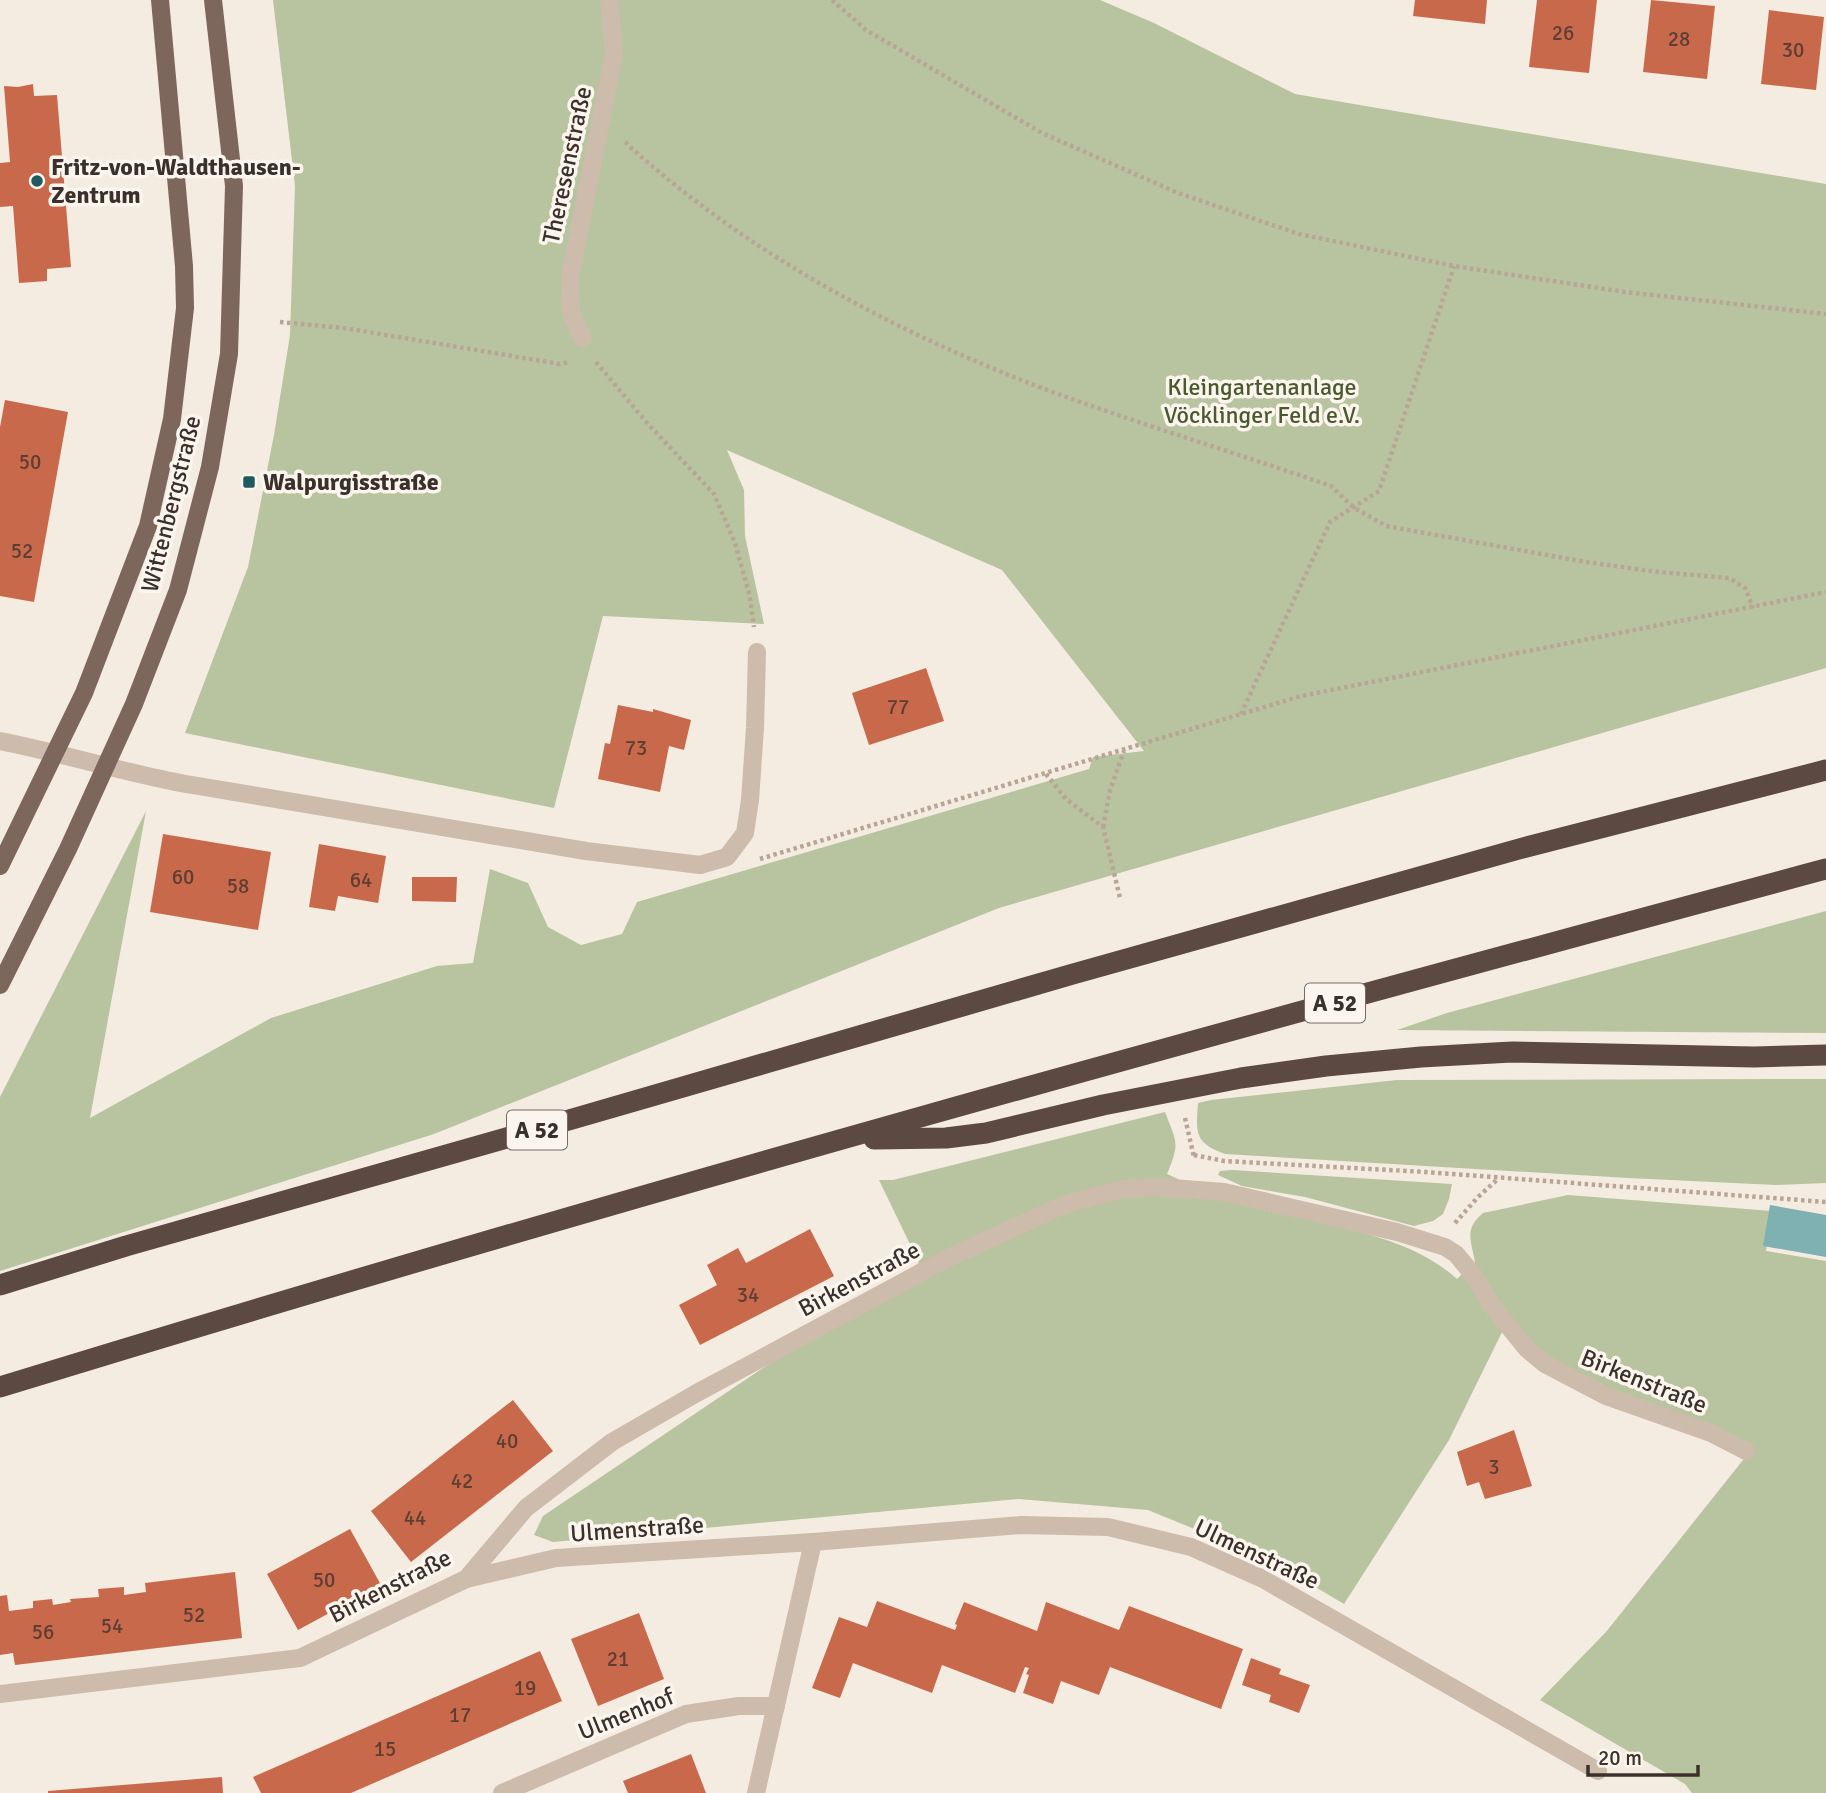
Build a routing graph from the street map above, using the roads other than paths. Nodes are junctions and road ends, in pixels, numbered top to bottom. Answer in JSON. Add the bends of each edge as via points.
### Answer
{"nodes":[{"id":1,"x":160,"y":0,"type":"edge"},
{"id":2,"x":213,"y":0,"type":"edge"},
{"id":3,"x":609,"y":0,"type":"edge"},
{"id":4,"x":582,"y":338,"type":"road end"},
{"id":5,"x":757,"y":652,"type":"road end"},
{"id":6,"x":0,"y":741,"type":"edge"},
{"id":7,"x":55,"y":752,"type":"junction"},
{"id":8,"x":106,"y":766,"type":"junction"},
{"id":9,"x":1821,"y":770,"type":"edge"},
{"id":10,"x":0,"y":866,"type":"edge"},
{"id":11,"x":1826,"y":869,"type":"edge"},
{"id":12,"x":0,"y":985,"type":"edge"},
{"id":13,"x":1826,"y":1055,"type":"edge"},
{"id":14,"x":844,"y":1140,"type":"junction"},
{"id":15,"x":0,"y":1285,"type":"edge"},
{"id":16,"x":0,"y":1387,"type":"edge"},
{"id":17,"x":1746,"y":1451,"type":"dead end"},
{"id":18,"x":813,"y":1542,"type":"junction"},
{"id":19,"x":466,"y":1579,"type":"junction"},
{"id":20,"x":0,"y":1694,"type":"edge"},
{"id":21,"x":776,"y":1706,"type":"junction"},
{"id":22,"x":1598,"y":1771,"type":"dead end"},
{"id":23,"x":502,"y":1793,"type":"edge"},
{"id":24,"x":756,"y":1793,"type":"edge"}],
"edges":[{"from":1,"to":7,"type":"main road","name":"Wittenbergstraße","via":[[184,266],[185,308],[172,419],[148,526],[94,671]]},
{"from":2,"to":8,"type":"main road","name":"Wittenbergstraße","via":[[234,186],[229,355],[211,467],[178,590]]},
{"from":3,"to":4,"type":"street","name":"Theresenstraße","via":[[614,53],[570,277],[571,312]]},
{"from":5,"to":8,"type":"street","via":[[745,833],[727,857],[700,866],[186,784]]},
{"from":6,"to":7,"type":"street"},
{"from":7,"to":8,"type":"street"},
{"from":7,"to":10,"type":"main road","name":"Wittenbergstraße"},
{"from":8,"to":12,"type":"main road","name":"Wittenbergstraße"},
{"from":9,"to":15,"type":"highway","number":"A 52","via":[[1073,974]]},
{"from":11,"to":14,"type":"highway","number":"A 52"},
{"from":13,"to":14,"type":"highway","via":[[1512,1052],[1421,1057],[1230,1080],[976,1134]]},
{"from":14,"to":16,"type":"highway","number":"A 52"},
{"from":17,"to":19,"type":"street","name":"Birkenstraße","via":[[1711,1433],[1606,1396],[1545,1364],[1492,1306],[1457,1254],[1435,1244],[1224,1192],[1143,1187],[1100,1193],[1042,1213],[946,1259],[695,1394],[612,1443],[526,1507]]},
{"from":18,"to":19,"type":"street","name":"Ulmenstraße","via":[[556,1558]]},
{"from":18,"to":21,"type":"street"},
{"from":18,"to":22,"type":"street","name":"Ulmenstraße","via":[[1021,1525],[1108,1527],[1191,1547],[1263,1578]]},
{"from":19,"to":20,"type":"street","name":"Birkenstraße","via":[[300,1658]]},
{"from":21,"to":23,"type":"street","name":"Ulmenhof","via":[[686,1714]]},
{"from":21,"to":24,"type":"street"}]}
